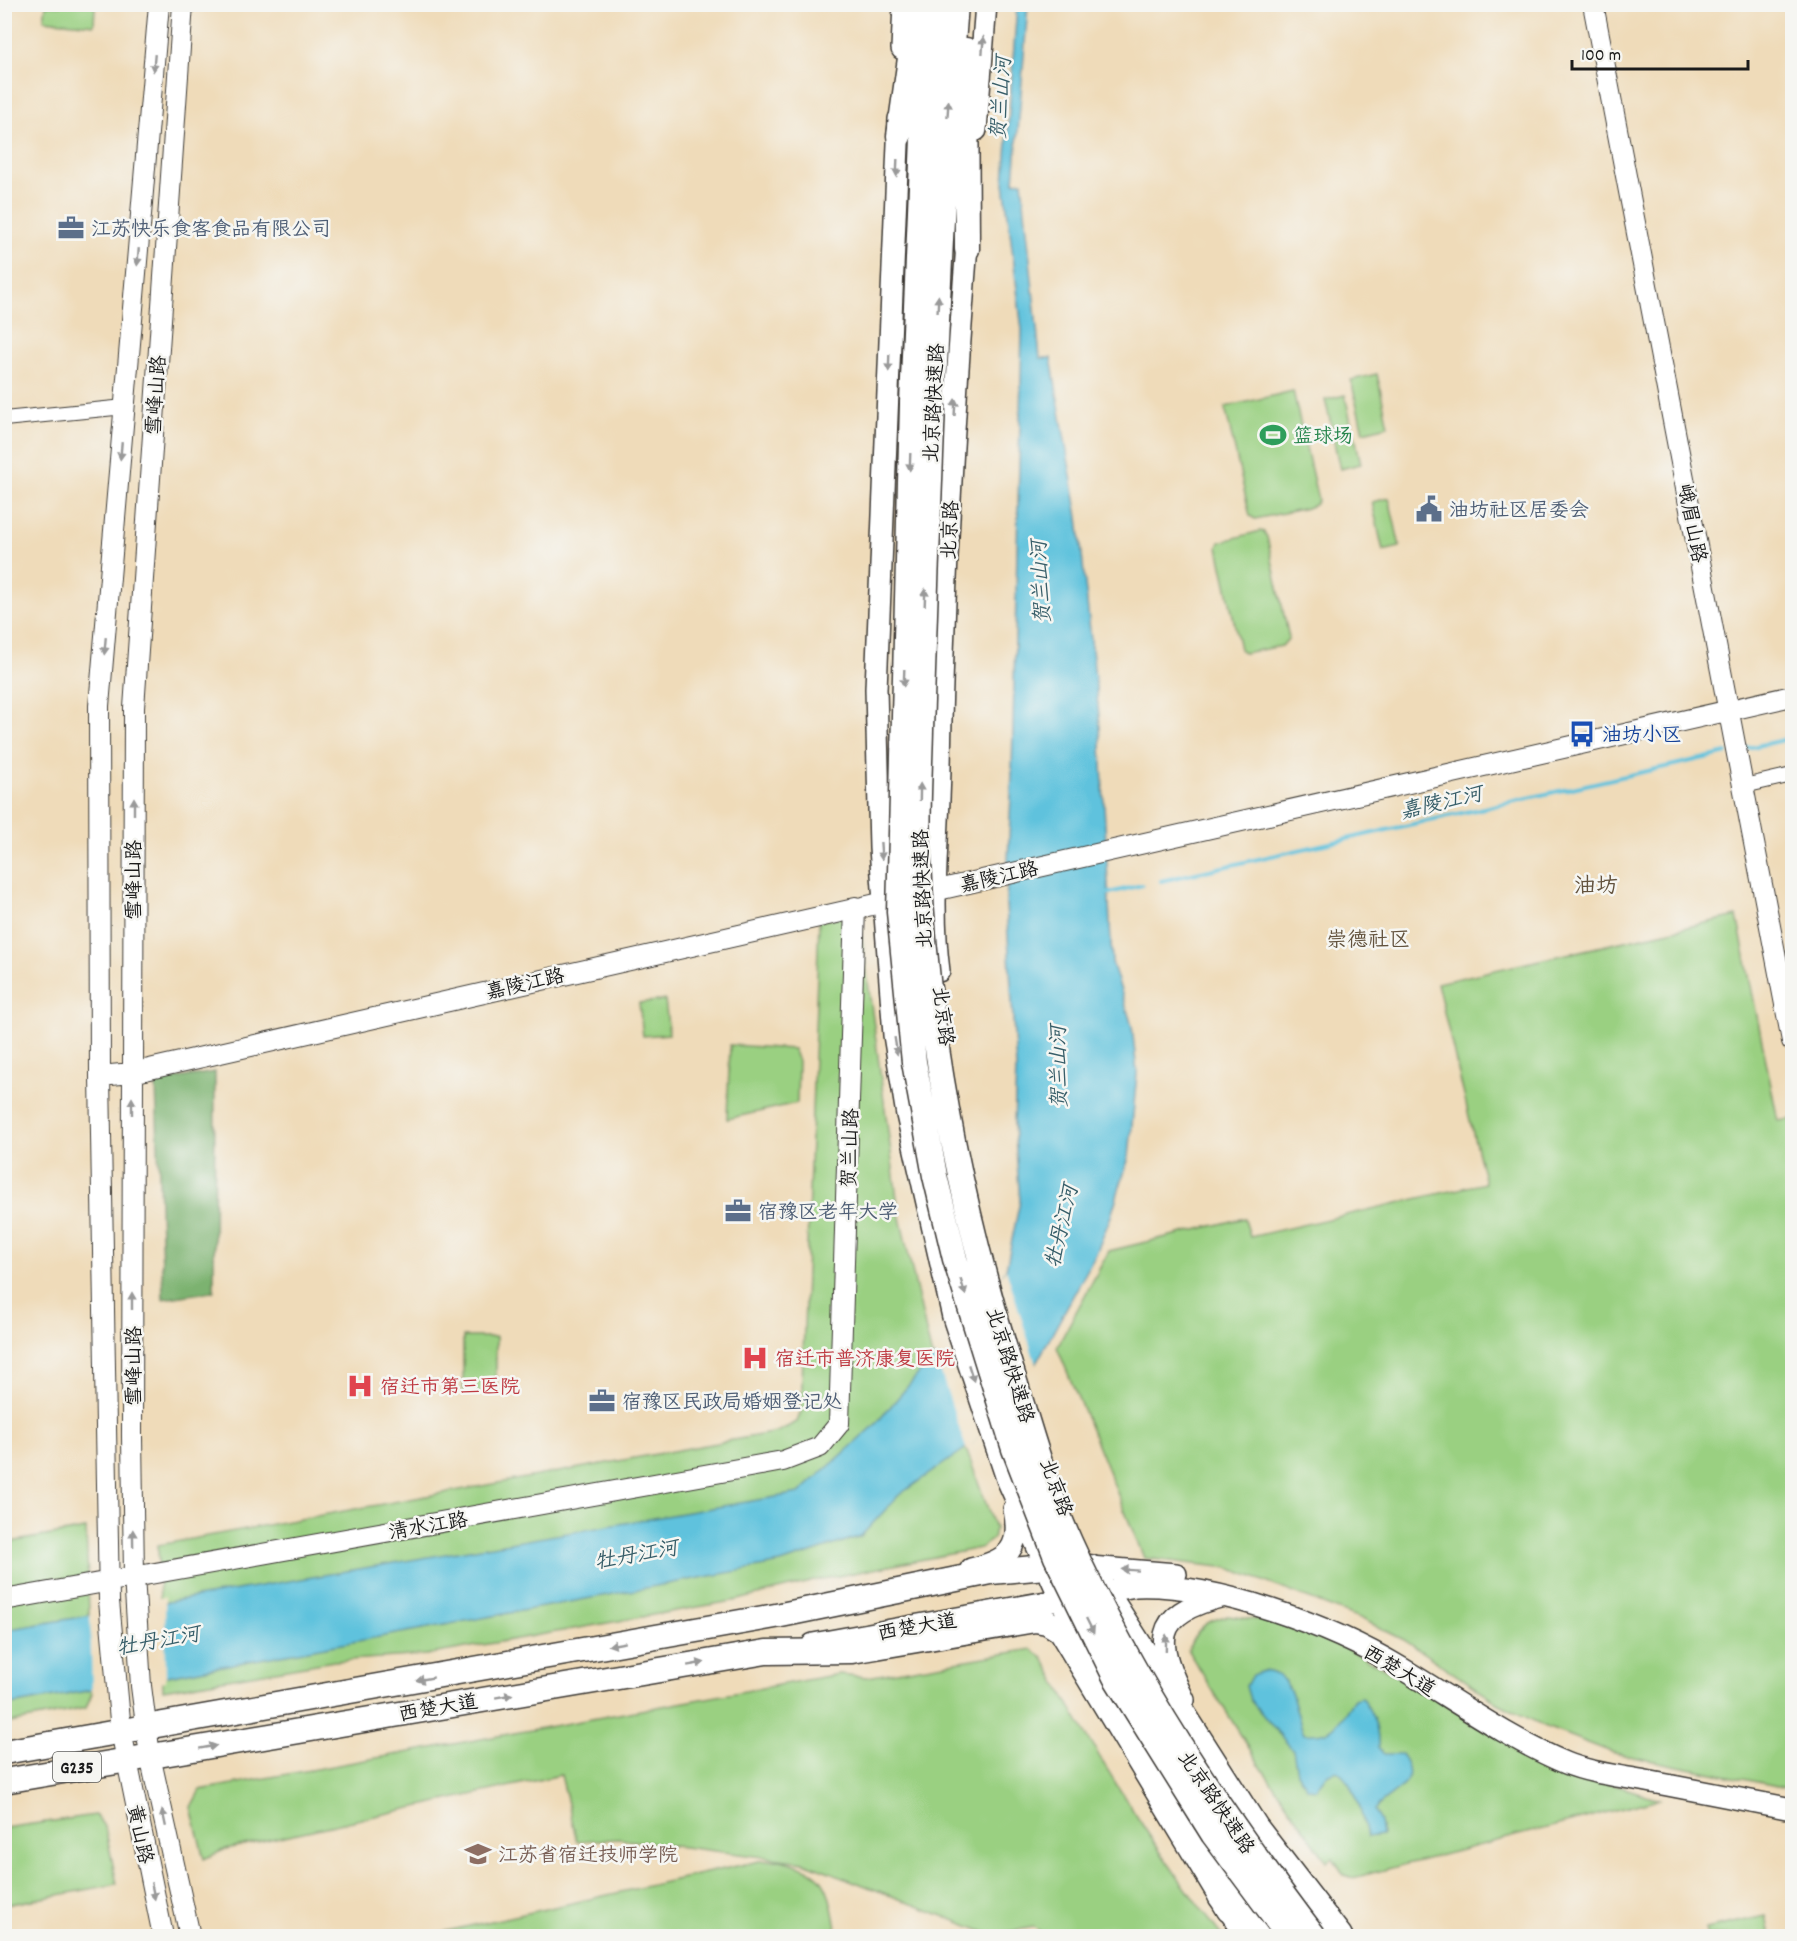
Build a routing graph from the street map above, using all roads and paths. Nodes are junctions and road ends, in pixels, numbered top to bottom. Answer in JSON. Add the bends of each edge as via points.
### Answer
{"nodes":[{"id":1,"x":159,"y":4,"type":"edge"},
{"id":2,"x":183,"y":4,"type":"edge"},
{"id":3,"x":904,"y":4,"type":"edge"},
{"id":4,"x":918,"y":4,"type":"edge"},
{"id":5,"x":932,"y":4,"type":"edge"},
{"id":6,"x":956,"y":4,"type":"edge"},
{"id":7,"x":969,"y":4,"type":"edge"},
{"id":8,"x":986,"y":4,"type":"edge"},
{"id":9,"x":1593,"y":4,"type":"edge"},
{"id":10,"x":899,"y":136,"type":"junction"},
{"id":11,"x":967,"y":249,"type":"junction"},
{"id":12,"x":922,"y":404,"type":"junction"},
{"id":13,"x":125,"y":407,"type":"junction"},
{"id":14,"x":4,"y":419,"type":"edge"},
{"id":15,"x":1792,"y":696,"type":"edge"},
{"id":16,"x":1729,"y":711,"type":"junction"},
{"id":17,"x":1792,"y":774,"type":"edge"},
{"id":18,"x":1744,"y":786,"type":"junction"},
{"id":19,"x":936,"y":890,"type":"junction"},
{"id":20,"x":885,"y":902,"type":"junction"},
{"id":21,"x":855,"y":907,"type":"junction"},
{"id":22,"x":1792,"y":1041,"type":"edge"},
{"id":23,"x":132,"y":1072,"type":"junction"},
{"id":24,"x":100,"y":1076,"type":"junction"},
{"id":25,"x":839,"y":1424,"type":"joint"},
{"id":26,"x":1007,"y":1479,"type":"junction"},
{"id":27,"x":1045,"y":1566,"type":"junction"},
{"id":28,"x":1090,"y":1567,"type":"junction"},
{"id":29,"x":134,"y":1576,"type":"junction"},
{"id":30,"x":109,"y":1579,"type":"junction"},
{"id":31,"x":1103,"y":1592,"type":"junction"},
{"id":32,"x":1220,"y":1597,"type":"junction"},
{"id":33,"x":4,"y":1600,"type":"edge"},
{"id":34,"x":1060,"y":1600,"type":"junction"},
{"id":35,"x":758,"y":1619,"type":"junction"},
{"id":36,"x":766,"y":1652,"type":"junction"},
{"id":37,"x":1114,"y":1709,"type":"junction"},
{"id":38,"x":146,"y":1729,"type":"junction"},
{"id":39,"x":121,"y":1731,"type":"junction"},
{"id":40,"x":4,"y":1752,"type":"edge"},
{"id":41,"x":150,"y":1756,"type":"junction"},
{"id":42,"x":126,"y":1758,"type":"junction"},
{"id":43,"x":1221,"y":1773,"type":"junction"},
{"id":44,"x":4,"y":1781,"type":"edge"},
{"id":45,"x":1792,"y":1800,"type":"edge"},
{"id":46,"x":1792,"y":1809,"type":"edge"},
{"id":47,"x":1189,"y":1844,"type":"junction"},
{"id":48,"x":1328,"y":1933,"type":"edge"},
{"id":49,"x":163,"y":1936,"type":"edge"},
{"id":50,"x":190,"y":1936,"type":"edge"},
{"id":51,"x":1249,"y":1936,"type":"edge"},
{"id":52,"x":1271,"y":1936,"type":"edge"},
{"id":53,"x":1289,"y":1936,"type":"edge"}],
"edges":[{"from":1,"to":13,"type":"street","name":"雪峰山路","one_way":true},
{"from":23,"to":2,"type":"street","name":"雪峰山路","one_way":true,"via":[[134,708]]},
{"from":3,"to":10,"type":"main road","name":"北京路"},
{"from":4,"to":10,"type":"highway"},
{"from":5,"to":12,"type":"highway","name":"北京路快速路","via":[[923,138]]},
{"from":12,"to":6,"type":"highway","name":"北京路快速路","one_way":true},
{"from":7,"to":11,"type":"highway"},
{"from":11,"to":8,"type":"main road","name":"北京路","one_way":true},
{"from":9,"to":16,"type":"street","name":"峨眉山路"},
{"from":10,"to":20,"type":"main road","name":"北京路","one_way":true,"via":[[876,689]]},
{"from":19,"to":11,"type":"main road","name":"北京路","one_way":true,"via":[[942,668]]},
{"from":48,"to":12,"type":"highway","name":"北京路快速路","one_way":true,"bridge":true,"via":[[1255,1859],[1174,1737],[1069,1541],[1005,1350],[964,1199],[924,952],[918,857]]},
{"from":12,"to":53,"type":"highway","name":"北京路快速路","one_way":true,"bridge":true,"via":[[899,912],[914,1062],[935,1176],[955,1259],[1014,1449],[1056,1557],[1105,1657],[1149,1734],[1213,1834]]},
{"from":13,"to":14,"type":"street"},
{"from":13,"to":24,"type":"street","name":"雪峰山路","one_way":true,"via":[[99,706]]},
{"from":15,"to":16,"type":"street","name":"嘉陵江路"},
{"from":16,"to":18,"type":"street","name":"峨眉山路"},
{"from":16,"to":19,"type":"street","name":"嘉陵江路"},
{"from":17,"to":18,"type":"street"},
{"from":18,"to":22,"type":"street","name":"峨眉山路"},
{"from":19,"to":20,"type":"street","name":"嘉陵江路"},
{"from":19,"to":28,"type":"main road","name":"北京路","via":[[938,964],[971,1198],[990,1279],[1057,1494]]},
{"from":20,"to":21,"type":"street","name":"嘉陵江路"},
{"from":20,"to":26,"type":"main road","name":"北京路","one_way":true,"via":[[888,974],[907,1115],[953,1317]]},
{"from":21,"to":23,"type":"street","name":"嘉陵江路"},
{"from":21,"to":25,"type":"street","name":"贺兰山路"},
{"from":23,"to":24,"type":"street","name":"嘉陵江路"},
{"from":29,"to":23,"type":"street","name":"雪峰山路","one_way":true},
{"from":24,"to":30,"type":"street","name":"雪峰山路"},
{"from":25,"to":29,"type":"street","name":"清水江路","via":[[820,1447],[783,1461]]},
{"from":26,"to":27,"type":"main road","name":"北京路"},
{"from":26,"to":35,"type":"main road","via":[[1018,1532],[1014,1546],[1001,1558],[978,1567]]},
{"from":27,"to":28,"type":"highway","name":"西楚大道"},
{"from":27,"to":34,"type":"main road","name":"北京路"},
{"from":27,"to":35,"type":"highway","name":"西楚大道","via":[[988,1573]]},
{"from":28,"to":31,"type":"highway"},
{"from":45,"to":28,"type":"main road","name":"西楚大道","one_way":true,"via":[[1594,1758],[1530,1734],[1465,1699],[1391,1650],[1292,1604],[1213,1580]]},
{"from":29,"to":30,"type":"street","name":"清水江路"},
{"from":29,"to":38,"type":"street","name":"雪峰山路"},
{"from":30,"to":33,"type":"street","name":"清水江路"},
{"from":30,"to":39,"type":"street","name":"雪峰山路"},
{"from":31,"to":32,"type":"main road","name":"西楚大道","via":[[1166,1585]]},
{"from":31,"to":34,"type":"main road","name":"西楚大道"},
{"from":31,"to":43,"type":"highway"},
{"from":31,"to":48,"type":"main road","via":[[1145,1678],[1307,1914]]},
{"from":43,"to":32,"type":"main road","one_way":true,"via":[[1166,1659],[1164,1642],[1167,1626],[1176,1615]]},
{"from":32,"to":46,"type":"main road","name":"西楚大道","via":[[1288,1615],[1364,1647],[1509,1736],[1569,1764]]},
{"from":34,"to":36,"type":"main road","name":"西楚大道"},
{"from":34,"to":37,"type":"main road","name":"北京路"},
{"from":35,"to":38,"type":"highway","name":"西楚大道","one_way":true},
{"from":41,"to":36,"type":"highway","name":"西楚大道","one_way":true},
{"from":36,"to":47,"type":"highway","via":[[852,1651],[1035,1620],[1047,1622],[1060,1630]]},
{"from":37,"to":47,"type":"highway"},
{"from":37,"to":52,"type":"main road","name":"北京路","via":[[1194,1835]]},
{"from":38,"to":39,"type":"highway","number":"G235"},
{"from":38,"to":41,"type":"street","name":"雪峰山路"},
{"from":39,"to":40,"type":"highway","number":"G235"},
{"from":39,"to":42,"type":"street","name":"黄山路"},
{"from":41,"to":42,"type":"highway","name":"西楚大道","number":"G235"},
{"from":50,"to":41,"type":"street","name":"黄山路","one_way":true},
{"from":42,"to":44,"type":"highway","name":"西楚大道","number":"G235"},
{"from":42,"to":49,"type":"street","name":"黄山路","one_way":true},
{"from":43,"to":48,"type":"highway"},
{"from":47,"to":51,"type":"highway"}]}
